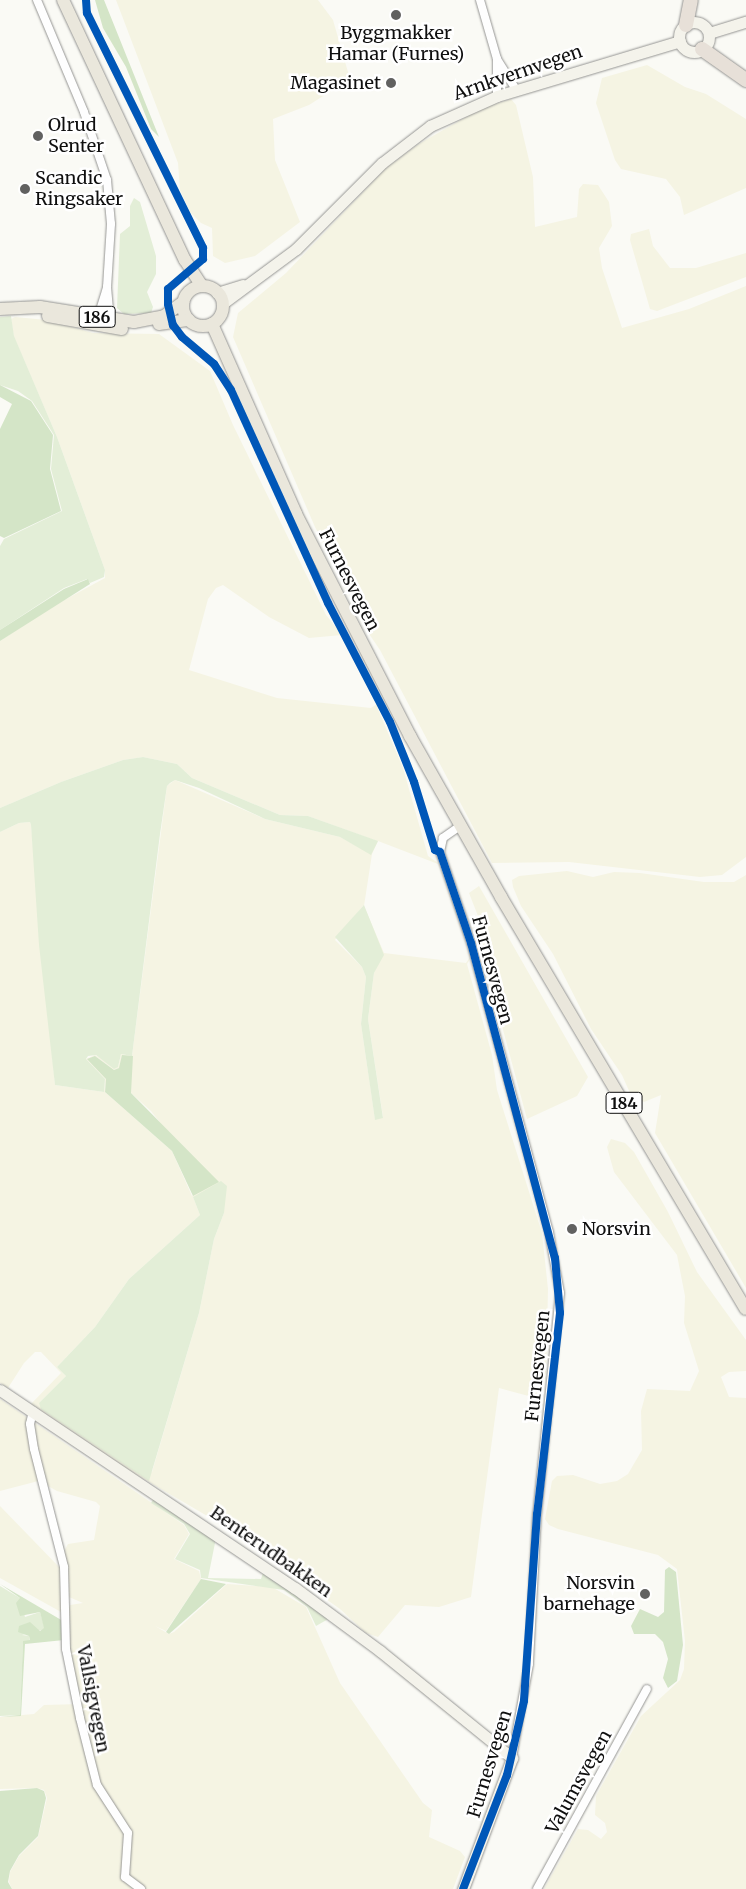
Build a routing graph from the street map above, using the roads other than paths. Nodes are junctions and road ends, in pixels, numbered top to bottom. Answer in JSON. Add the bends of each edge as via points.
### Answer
{"nodes":[{"id":1,"x":37,"y":0,"type":"edge"},
{"id":2,"x":64,"y":0,"type":"edge"},
{"id":3,"x":480,"y":0,"type":"edge"},
{"id":4,"x":691,"y":0,"type":"edge"},
{"id":5,"x":745,"y":22,"type":"edge"},
{"id":6,"x":686,"y":25,"type":"junction"},
{"id":7,"x":709,"y":33,"type":"junction"},
{"id":8,"x":680,"y":40,"type":"junction"},
{"id":9,"x":702,"y":49,"type":"junction"},
{"id":10,"x":497,"y":59,"type":"junction"},
{"id":11,"x":746,"y":80,"type":"edge"},
{"id":12,"x":516,"y":90,"type":"junction"},
{"id":13,"x":497,"y":96,"type":"junction"},
{"id":14,"x":107,"y":287,"type":"junction"},
{"id":15,"x":196,"y":288,"type":"junction"},
{"id":16,"x":220,"y":298,"type":"junction"},
{"id":17,"x":183,"y":302,"type":"junction"},
{"id":18,"x":3,"y":308,"type":"edge"},
{"id":19,"x":104,"y":318,"type":"junction"},
{"id":20,"x":189,"y":320,"type":"junction"},
{"id":21,"x":212,"y":324,"type":"junction"},
{"id":22,"x":460,"y":826,"type":"junction"},
{"id":23,"x":746,"y":1309,"type":"edge"},
{"id":24,"x":0,"y":1390,"type":"edge"},
{"id":25,"x":33,"y":1411,"type":"junction"},
{"id":26,"x":647,"y":1688,"type":"dead end"},
{"id":27,"x":512,"y":1758,"type":"junction"},
{"id":28,"x":141,"y":1889,"type":"edge"},
{"id":29,"x":463,"y":1889,"type":"edge"},
{"id":30,"x":537,"y":1889,"type":"edge"}],
"edges":[{"from":1,"to":14,"type":"street","via":[[84,112],[107,180],[111,224]]},
{"from":2,"to":15,"type":"main road"},
{"from":3,"to":10,"type":"street"},
{"from":4,"to":6,"type":"highway"},
{"from":5,"to":7,"type":"main road"},
{"from":6,"to":7,"type":"main road","via":[[698,22]]},
{"from":6,"to":8,"type":"main road"},
{"from":7,"to":9,"type":"main road","via":[[708,43]]},
{"from":8,"to":9,"type":"main road","via":[[690,51]]},
{"from":8,"to":12,"type":"main road","name":"Arnkvernvegen"},
{"from":9,"to":11,"type":"highway"},
{"from":10,"to":12,"type":"street"},
{"from":10,"to":13,"type":"street"},
{"from":12,"to":13,"type":"main road","name":"Arnkvernvegen"},
{"from":13,"to":16,"type":"main road","name":"Arnkvernvegen","via":[[447,116],[416,135],[376,168],[296,249],[247,284]]},
{"from":14,"to":19,"type":"street"},
{"from":14,"to":19,"type":"street"},
{"from":15,"to":16,"type":"main road"},
{"from":15,"to":17,"type":"main road"},
{"from":16,"to":21,"type":"main road","via":[[221,315]]},
{"from":17,"to":19,"type":"main road","number":"186","via":[[172,313],[155,319]]},
{"from":17,"to":20,"type":"main road"},
{"from":18,"to":19,"type":"main road","number":"186","via":[[40,307]]},
{"from":18,"to":20,"type":"main road","number":"186","via":[[117,329]]},
{"from":20,"to":21,"type":"main road","via":[[202,326]]},
{"from":21,"to":22,"type":"main road","name":"Furnesvegen","number":"184","via":[[335,594]]},
{"from":22,"to":23,"type":"main road","number":"184"},
{"from":22,"to":27,"type":"street","name":"Furnesvegen","via":[[443,838],[440,852],[471,943],[550,1232],[560,1293],[537,1514],[529,1664]]},
{"from":24,"to":25,"type":"main road","name":"Benterudbakken"},
{"from":25,"to":27,"type":"main road","name":"Benterudbakken","via":[[295,1588],[380,1651]]},
{"from":25,"to":28,"type":"street","name":"Vallsigvegen","via":[[30,1424],[34,1449],[65,1575],[66,1649],[80,1718],[97,1785],[128,1833],[125,1877]]},
{"from":26,"to":30,"type":"street","name":"Valumsvegen"},
{"from":27,"to":29,"type":"main road","name":"Furnesvegen"}]}
